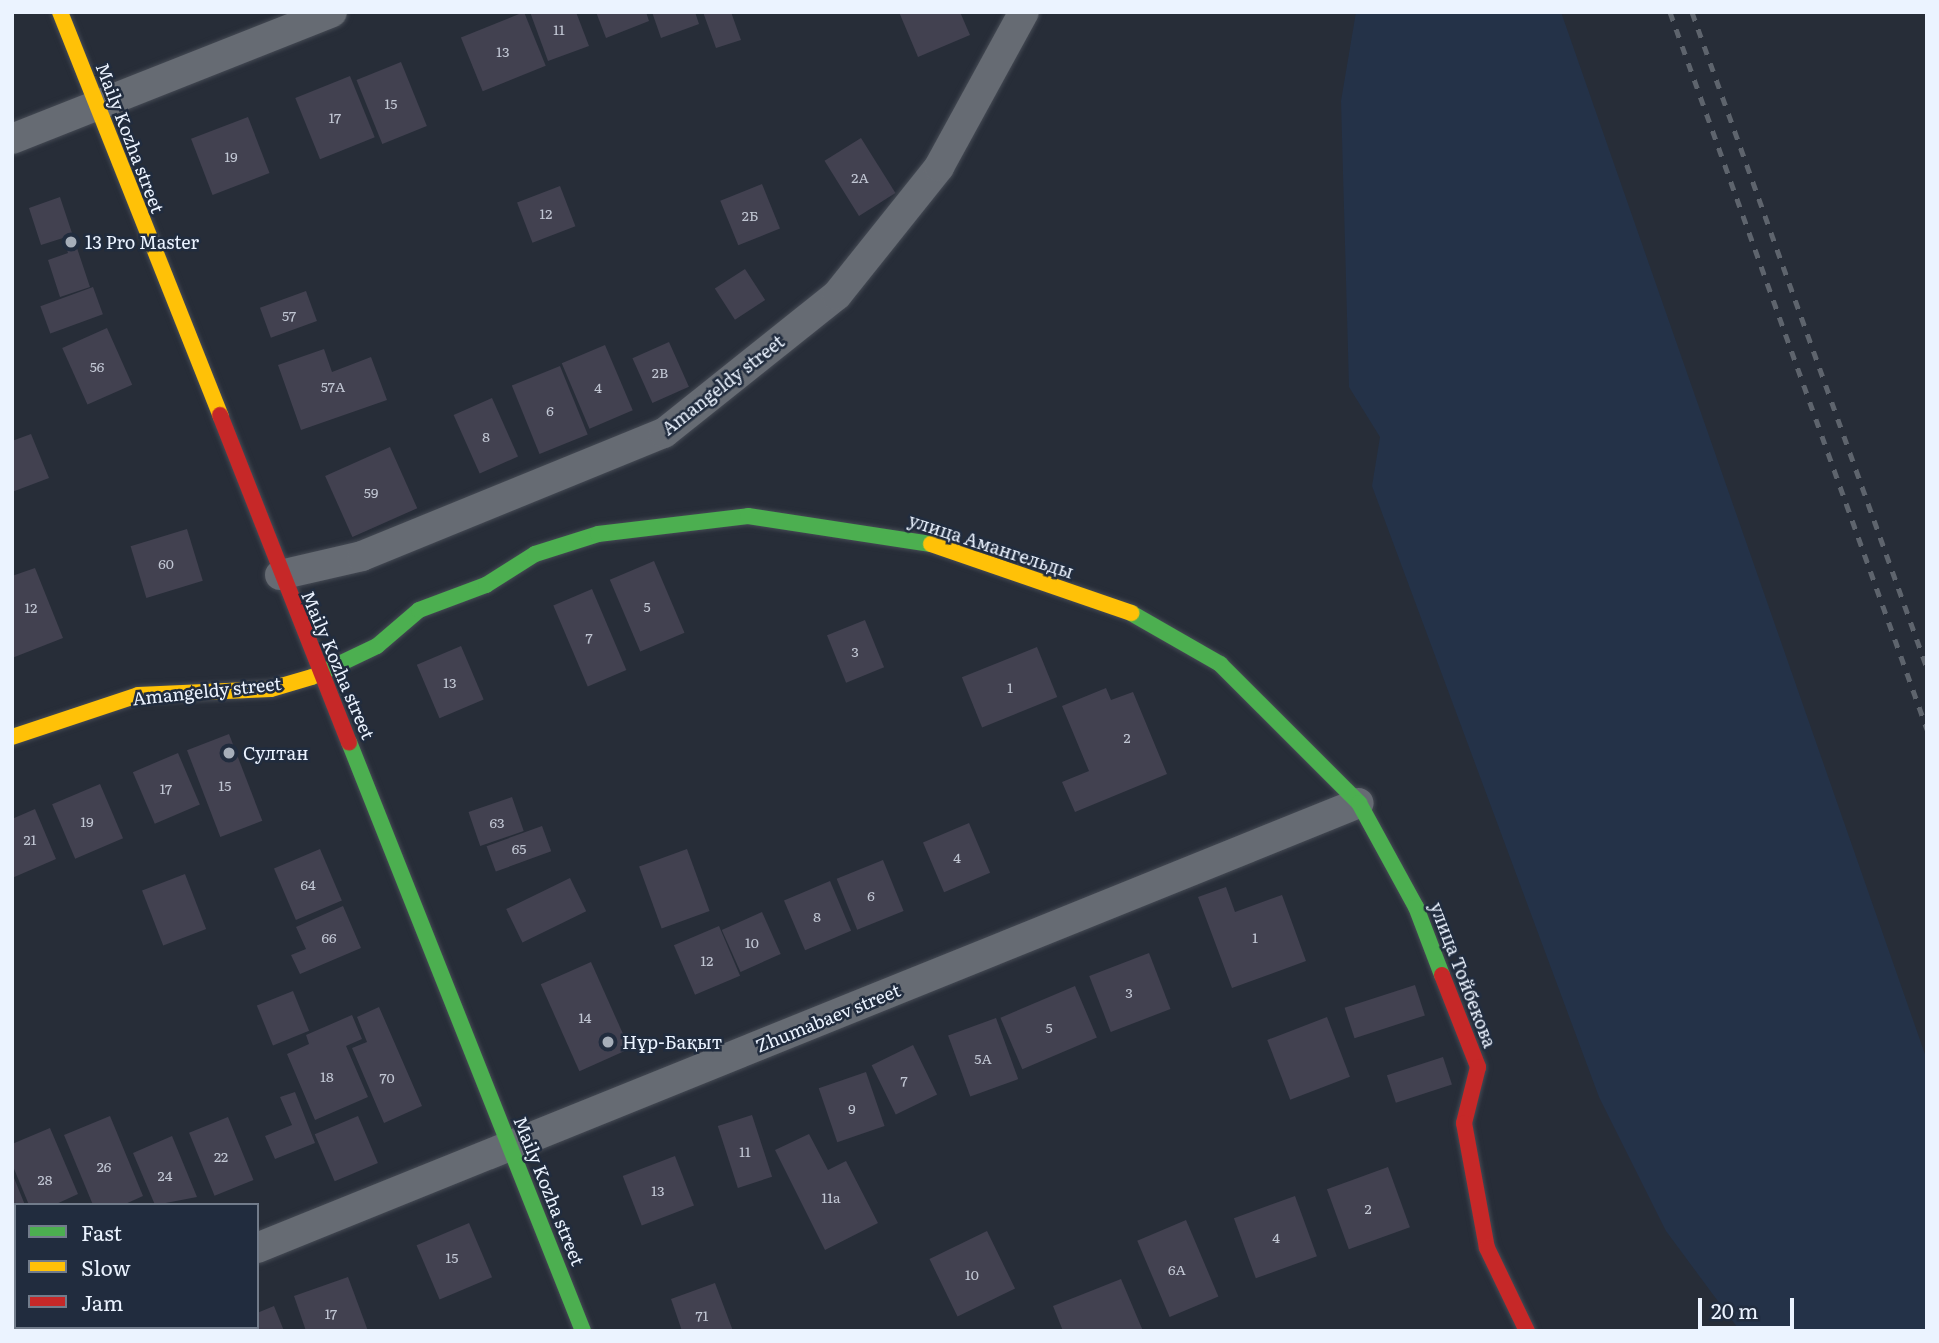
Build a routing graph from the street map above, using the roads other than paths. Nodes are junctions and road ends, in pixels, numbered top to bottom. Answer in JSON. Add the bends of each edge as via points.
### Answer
{"nodes":[{"id":1,"x":60,"y":12,"type":"edge"},
{"id":2,"x":332,"y":12,"type":"edge"},
{"id":3,"x":1024,"y":12,"type":"edge"},
{"id":4,"x":97,"y":106,"type":"junction"},
{"id":5,"x":12,"y":139,"type":"edge"},
{"id":6,"x":280,"y":575,"type":"junction"},
{"id":7,"x":322,"y":674,"type":"junction"},
{"id":8,"x":12,"y":737,"type":"edge"},
{"id":9,"x":1359,"y":803,"type":"junction"},
{"id":10,"x":510,"y":1145,"type":"junction"},
{"id":11,"x":259,"y":1247,"type":"edge"},
{"id":12,"x":583,"y":1331,"type":"edge"},
{"id":13,"x":1527,"y":1331,"type":"edge"}],
"edges":[{"from":1,"to":4,"type":"street","name":"Maily Kozha street"},
{"from":2,"to":4,"type":"street"},
{"from":3,"to":6,"type":"street","name":"Amangeldy street","via":[[939,167],[837,295],[664,433],[362,556]]},
{"from":4,"to":5,"type":"street"},
{"from":4,"to":6,"type":"street","name":"Maily Kozha street"},
{"from":6,"to":7,"type":"street","name":"Maily Kozha street"},
{"from":7,"to":8,"type":"street","name":"Amangeldy street","via":[[271,688],[138,695]]},
{"from":7,"to":9,"type":"street","name":"улица Амангельды","via":[[376,646],[419,610],[486,585],[535,554],[598,534],[748,516],[907,536],[1140,616],[1220,664]]},
{"from":7,"to":10,"type":"street","name":"Maily Kozha street"},
{"from":9,"to":10,"type":"street","name":"Zhumabaev street"},
{"from":9,"to":13,"type":"street","name":"улица Тойбекова","via":[[1416,907],[1478,1067],[1464,1123],[1487,1248]]},
{"from":10,"to":11,"type":"street","name":"Zhumabaev street"},
{"from":10,"to":12,"type":"street","name":"Maily Kozha street"}]}
